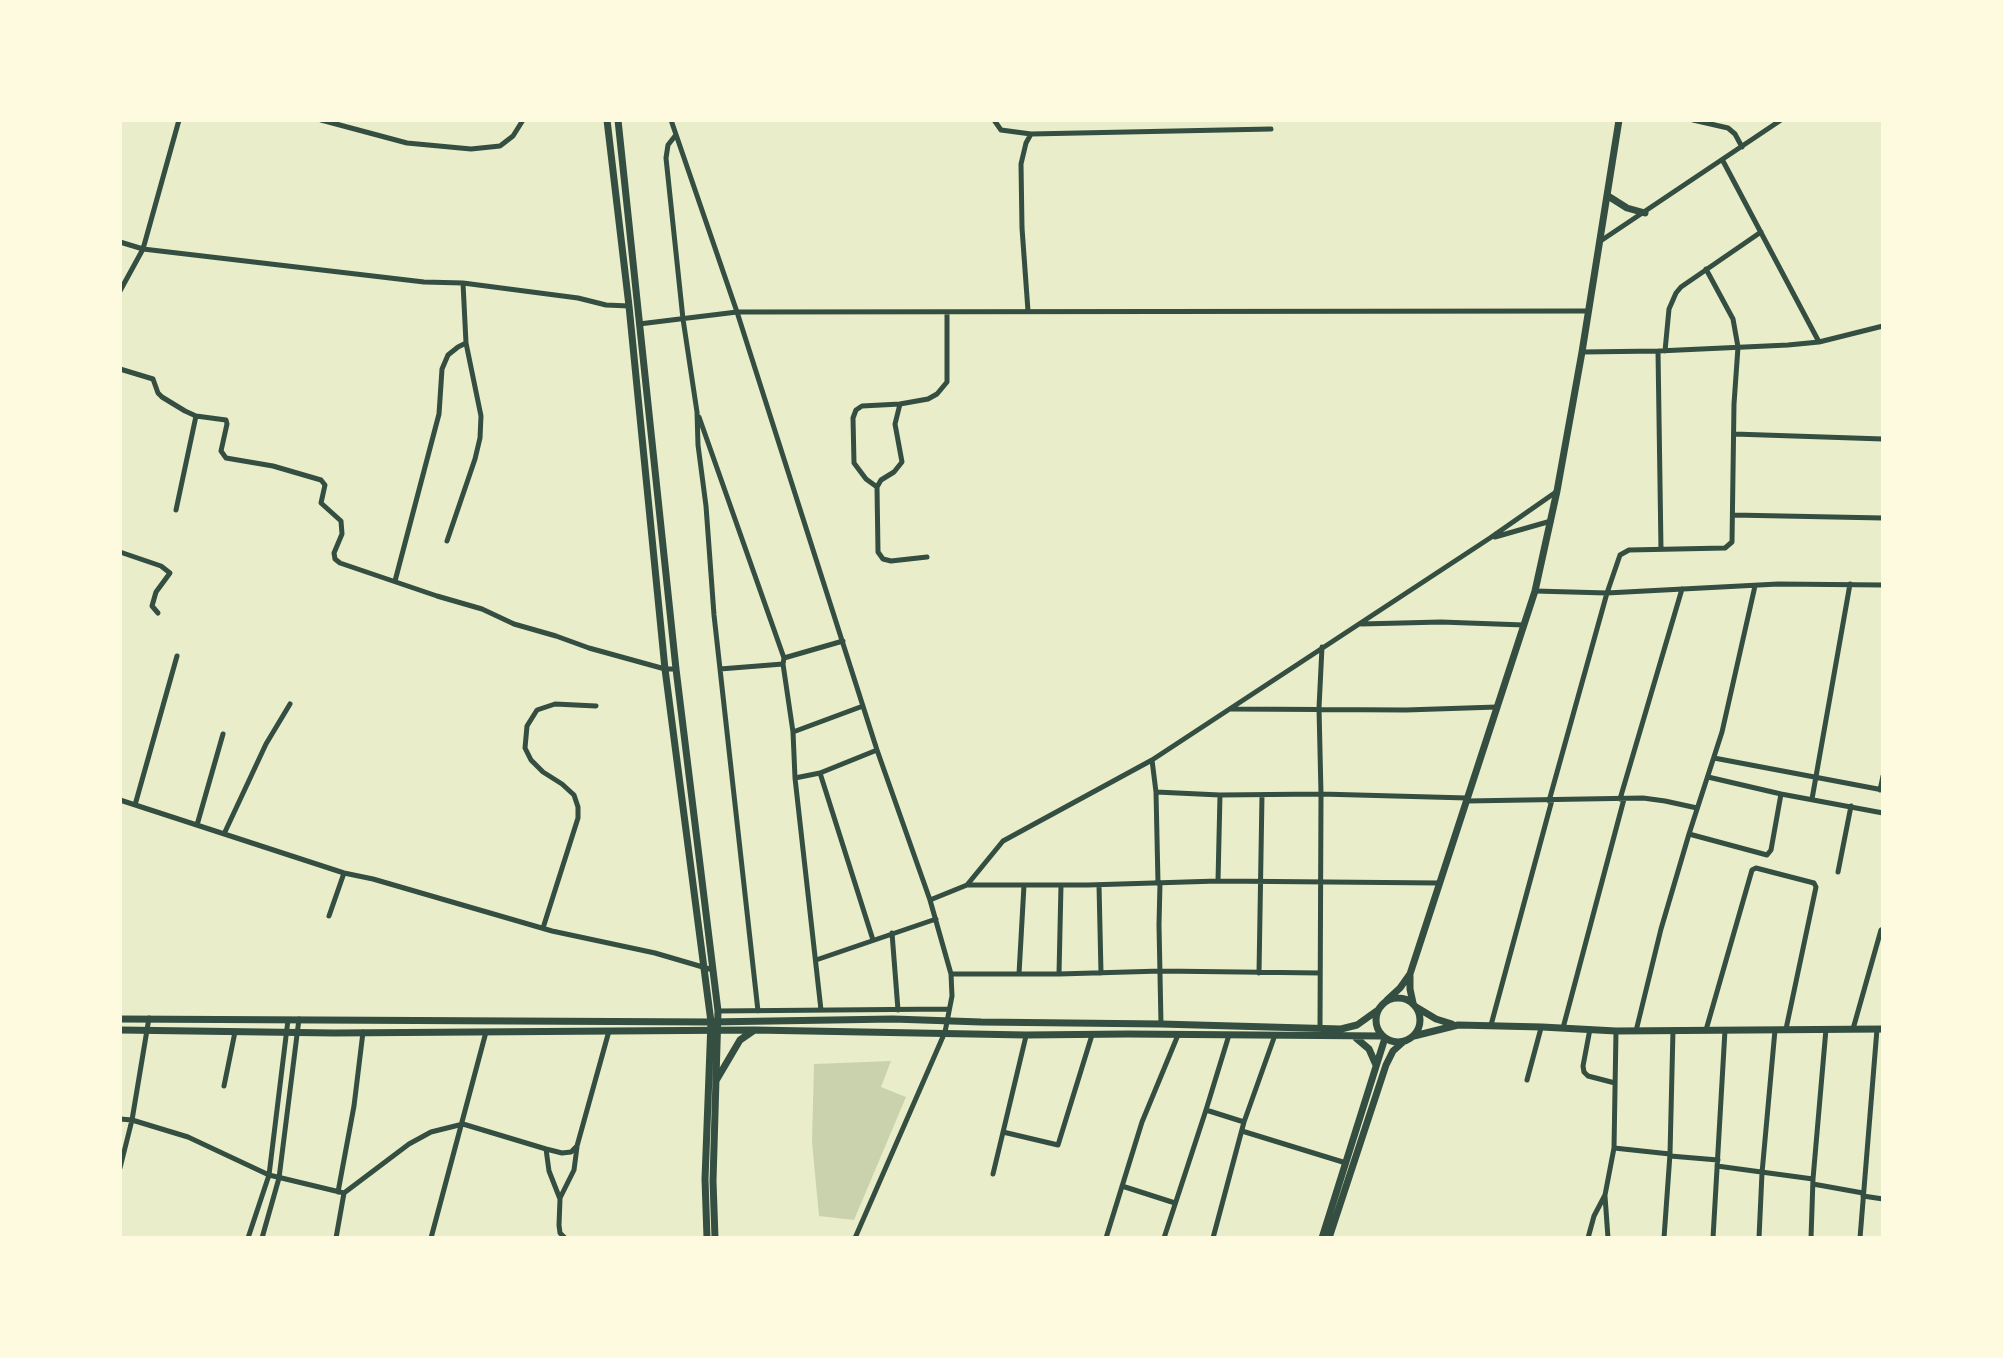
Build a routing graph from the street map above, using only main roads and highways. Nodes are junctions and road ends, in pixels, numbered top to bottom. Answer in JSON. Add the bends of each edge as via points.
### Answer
{"nodes":[{"id":1,"x":607,"y":120,"type":"edge"},
{"id":2,"x":618,"y":120,"type":"edge"},
{"id":3,"x":1619,"y":120,"type":"edge"},
{"id":4,"x":1608,"y":196,"type":"junction"},
{"id":5,"x":1645,"y":213,"type":"road end"},
{"id":6,"x":634,"y":306,"type":"junction"},
{"id":7,"x":636,"y":324,"type":"junction"},
{"id":8,"x":1410,"y":974,"type":"junction"},
{"id":9,"x":1387,"y":1000,"type":"junction"},
{"id":10,"x":1415,"y":1006,"type":"junction"},
{"id":11,"x":1378,"y":1010,"type":"junction"},
{"id":12,"x":120,"y":1019,"type":"edge"},
{"id":13,"x":1458,"y":1025,"type":"junction"},
{"id":14,"x":715,"y":1026,"type":"junction"},
{"id":15,"x":1880,"y":1029,"type":"edge"},
{"id":16,"x":120,"y":1030,"type":"edge"},
{"id":17,"x":754,"y":1030,"type":"junction"},
{"id":18,"x":1414,"y":1036,"type":"junction"},
{"id":19,"x":1354,"y":1037,"type":"junction"},
{"id":20,"x":1384,"y":1037,"type":"junction"},
{"id":21,"x":1403,"y":1042,"type":"junction"},
{"id":22,"x":1376,"y":1067,"type":"junction"},
{"id":23,"x":717,"y":1079,"type":"junction"},
{"id":24,"x":707,"y":1238,"type":"edge"},
{"id":25,"x":715,"y":1238,"type":"edge"},
{"id":26,"x":1322,"y":1238,"type":"edge"},
{"id":27,"x":1329,"y":1238,"type":"edge"}],
"edges":[{"from":1,"to":6,"type":"main road"},
{"from":2,"to":6,"type":"main road"},
{"from":3,"to":4,"type":"main road"},
{"from":4,"to":5,"type":"main road"},
{"from":4,"to":8,"type":"main road","via":[[1535,591]]},
{"from":6,"to":7,"type":"main road"},
{"from":7,"to":14,"type":"main road","via":[[665,669],[702,967]]},
{"from":7,"to":14,"type":"main road","via":[[718,1011]]},
{"from":8,"to":9,"type":"main road"},
{"from":8,"to":10,"type":"main road"},
{"from":9,"to":10,"type":"main road","via":[[1401,998]]},
{"from":9,"to":11,"type":"main road"},
{"from":10,"to":13,"type":"main road"},
{"from":10,"to":18,"type":"main road","via":[[1420,1022]]},
{"from":11,"to":14,"type":"main road","via":[[1341,1029],[839,1019]]},
{"from":11,"to":20,"type":"main road","via":[[1376,1026]]},
{"from":12,"to":14,"type":"main road"},
{"from":13,"to":15,"type":"main road","via":[[1616,1031]]},
{"from":13,"to":18,"type":"main road"},
{"from":14,"to":16,"type":"main road","via":[[486,1032]]},
{"from":14,"to":17,"type":"main road"},
{"from":14,"to":23,"type":"main road"},
{"from":14,"to":24,"type":"main road"},
{"from":17,"to":19,"type":"main road"},
{"from":17,"to":23,"type":"main road","via":[[740,1040]]},
{"from":18,"to":21,"type":"main road"},
{"from":19,"to":20,"type":"main road"},
{"from":19,"to":22,"type":"main road","via":[[1369,1049]]},
{"from":20,"to":21,"type":"main road"},
{"from":20,"to":22,"type":"main road"},
{"from":21,"to":27,"type":"main road","via":[[1386,1065]]},
{"from":22,"to":26,"type":"main road"},
{"from":23,"to":25,"type":"main road"}]}
